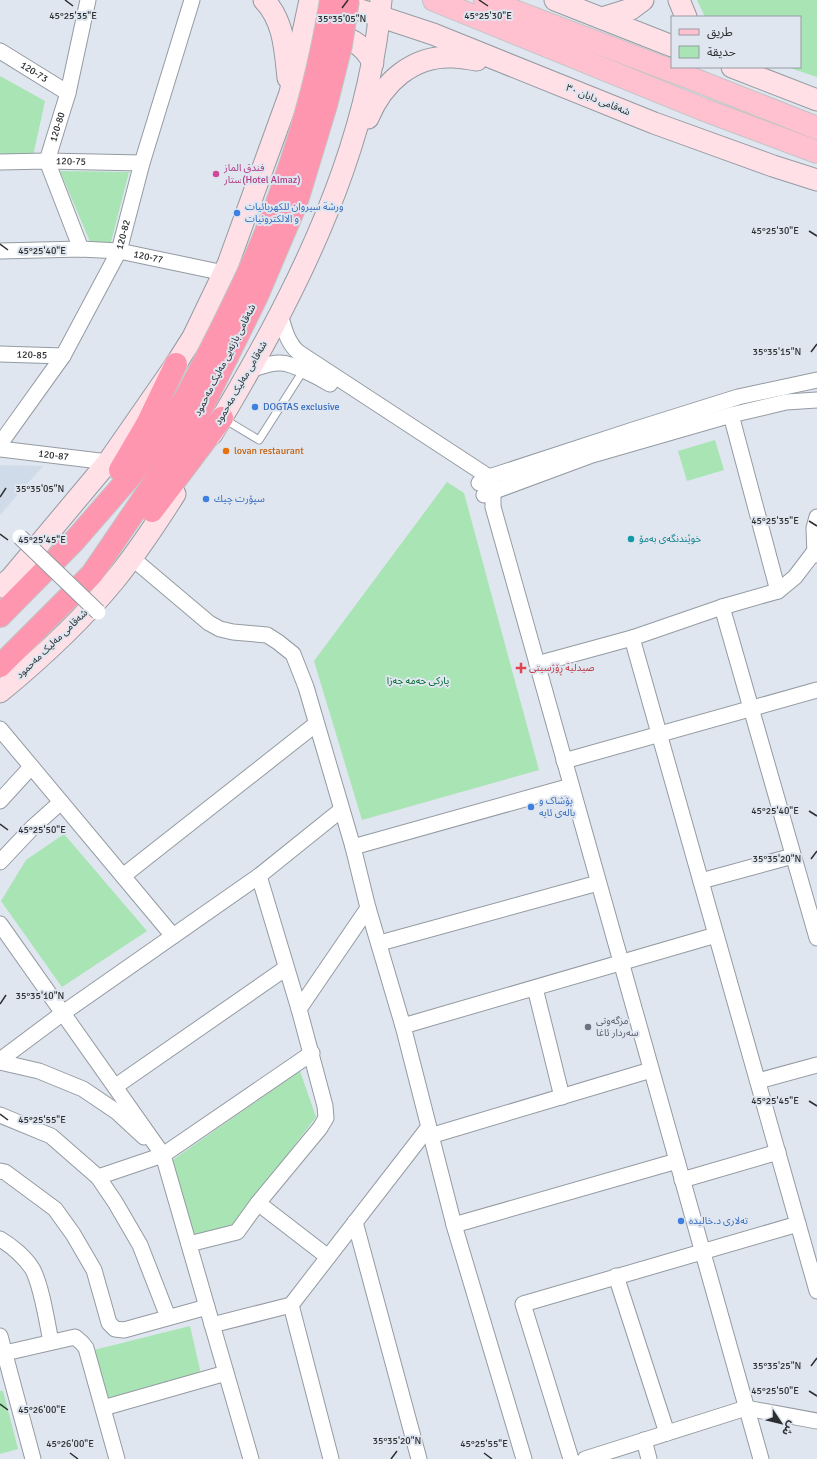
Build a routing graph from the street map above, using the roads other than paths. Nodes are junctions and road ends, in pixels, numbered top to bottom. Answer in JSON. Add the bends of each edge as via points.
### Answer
{"nodes":[{"id":1,"x":88,"y":0,"type":"edge"},
{"id":2,"x":192,"y":0,"type":"edge"},
{"id":3,"x":264,"y":0,"type":"edge"},
{"id":4,"x":310,"y":0,"type":"edge"},
{"id":5,"x":330,"y":0,"type":"edge"},
{"id":6,"x":348,"y":0,"type":"edge"},
{"id":7,"x":434,"y":0,"type":"edge"},
{"id":8,"x":485,"y":0,"type":"edge"},
{"id":9,"x":555,"y":0,"type":"edge"},
{"id":10,"x":643,"y":0,"type":"edge"},
{"id":11,"x":679,"y":0,"type":"edge"},
{"id":12,"x":380,"y":8,"type":"edge"},
{"id":13,"x":686,"y":16,"type":"edge"},
{"id":14,"x":602,"y":18,"type":"junction"},
{"id":15,"x":301,"y":43,"type":"junction"},
{"id":16,"x":671,"y":46,"type":"edge"},
{"id":17,"x":0,"y":51,"type":"edge"},
{"id":18,"x":373,"y":63,"type":"junction"},
{"id":19,"x":512,"y":66,"type":"junction"},
{"id":20,"x":735,"y":68,"type":"edge"},
{"id":21,"x":290,"y":93,"type":"junction"},
{"id":22,"x":68,"y":94,"type":"junction"},
{"id":23,"x":817,"y":100,"type":"edge"},
{"id":24,"x":817,"y":128,"type":"edge"},
{"id":25,"x":817,"y":152,"type":"edge"},
{"id":26,"x":47,"y":161,"type":"junction"},
{"id":27,"x":0,"y":162,"type":"edge"},
{"id":28,"x":142,"y":163,"type":"junction"},
{"id":29,"x":817,"y":180,"type":"edge"},
{"id":30,"x":327,"y":212,"type":"junction"},
{"id":31,"x":81,"y":249,"type":"junction"},
{"id":32,"x":0,"y":251,"type":"edge"},
{"id":33,"x":119,"y":251,"type":"junction"},
{"id":34,"x":224,"y":273,"type":"junction"},
{"id":35,"x":280,"y":314,"type":"junction"},
{"id":36,"x":0,"y":354,"type":"edge"},
{"id":37,"x":63,"y":356,"type":"junction"},
{"id":38,"x":218,"y":356,"type":"junction"},
{"id":39,"x":176,"y":364,"type":"junction"},
{"id":40,"x":250,"y":370,"type":"junction"},
{"id":41,"x":303,"y":371,"type":"junction"},
{"id":42,"x":817,"y":380,"type":"edge"},
{"id":43,"x":817,"y":400,"type":"edge"},
{"id":44,"x":731,"y":415,"type":"junction"},
{"id":45,"x":222,"y":418,"type":"junction"},
{"id":46,"x":0,"y":444,"type":"edge"},
{"id":47,"x":0,"y":449,"type":"edge"},
{"id":48,"x":108,"y":462,"type":"junction"},
{"id":49,"x":487,"y":491,"type":"junction"},
{"id":50,"x":817,"y":516,"type":"edge"},
{"id":51,"x":20,"y":537,"type":"dead end"},
{"id":52,"x":75,"y":540,"type":"junction"},
{"id":53,"x":816,"y":553,"type":"edge"},
{"id":54,"x":132,"y":558,"type":"junction"},
{"id":55,"x":92,"y":574,"type":"junction"},
{"id":56,"x":0,"y":587,"type":"edge"},
{"id":57,"x":778,"y":592,"type":"junction"},
{"id":58,"x":722,"y":607,"type":"junction"},
{"id":59,"x":98,"y":612,"type":"dead end"},
{"id":60,"x":0,"y":616,"type":"edge"},
{"id":61,"x":632,"y":638,"type":"junction"},
{"id":62,"x":537,"y":664,"type":"junction"},
{"id":63,"x":0,"y":666,"type":"edge"},
{"id":64,"x":817,"y":690,"type":"edge"},
{"id":65,"x":0,"y":692,"type":"edge"},
{"id":66,"x":751,"y":708,"type":"junction"},
{"id":67,"x":316,"y":724,"type":"junction"},
{"id":68,"x":0,"y":729,"type":"edge"},
{"id":69,"x":659,"y":734,"type":"junction"},
{"id":70,"x":564,"y":761,"type":"junction"},
{"id":71,"x":32,"y":767,"type":"junction"},
{"id":72,"x":571,"y":786,"type":"junction"},
{"id":73,"x":0,"y":801,"type":"edge"},
{"id":74,"x":61,"y":802,"type":"junction"},
{"id":75,"x":342,"y":810,"type":"junction"},
{"id":76,"x":352,"y":846,"type":"junction"},
{"id":77,"x":794,"y":856,"type":"junction"},
{"id":78,"x":0,"y":862,"type":"edge"},
{"id":79,"x":123,"y":876,"type":"junction"},
{"id":80,"x":259,"y":876,"type":"junction"},
{"id":81,"x":701,"y":881,"type":"junction"},
{"id":82,"x":598,"y":883,"type":"junction"},
{"id":83,"x":368,"y":908,"type":"junction"},
{"id":84,"x":814,"y":918,"type":"edge"},
{"id":85,"x":1,"y":926,"type":"edge"},
{"id":86,"x":716,"y":935,"type":"junction"},
{"id":87,"x":173,"y":936,"type":"junction"},
{"id":88,"x":817,"y":938,"type":"edge"},
{"id":89,"x":380,"y":943,"type":"junction"},
{"id":90,"x":621,"y":962,"type":"junction"},
{"id":91,"x":286,"y":968,"type":"junction"},
{"id":92,"x":534,"y":988,"type":"junction"},
{"id":93,"x":299,"y":1009,"type":"junction"},
{"id":94,"x":63,"y":1013,"type":"junction"},
{"id":95,"x":403,"y":1026,"type":"junction"},
{"id":96,"x":312,"y":1053,"type":"junction"},
{"id":97,"x":0,"y":1061,"type":"edge"},
{"id":98,"x":817,"y":1065,"type":"edge"},
{"id":99,"x":651,"y":1070,"type":"junction"},
{"id":100,"x":758,"y":1081,"type":"junction"},
{"id":101,"x":116,"y":1086,"type":"junction"},
{"id":102,"x":562,"y":1097,"type":"junction"},
{"id":103,"x":0,"y":1115,"type":"edge"},
{"id":104,"x":429,"y":1132,"type":"junction"},
{"id":105,"x":778,"y":1152,"type":"junction"},
{"id":106,"x":164,"y":1155,"type":"junction"},
{"id":107,"x":677,"y":1161,"type":"junction"},
{"id":108,"x":0,"y":1171,"type":"edge"},
{"id":109,"x":98,"y":1177,"type":"junction"},
{"id":110,"x":682,"y":1180,"type":"junction"},
{"id":111,"x":258,"y":1203,"type":"junction"},
{"id":112,"x":355,"y":1222,"type":"junction"},
{"id":113,"x":798,"y":1224,"type":"junction"},
{"id":114,"x":454,"y":1225,"type":"junction"},
{"id":115,"x":0,"y":1239,"type":"edge"},
{"id":116,"x":189,"y":1244,"type":"junction"},
{"id":117,"x":702,"y":1251,"type":"junction"},
{"id":118,"x":328,"y":1257,"type":"junction"},
{"id":119,"x":616,"y":1276,"type":"junction"},
{"id":120,"x":817,"y":1291,"type":"edge"},
{"id":121,"x":291,"y":1305,"type":"junction"},
{"id":122,"x":207,"y":1307,"type":"junction"},
{"id":123,"x":168,"y":1318,"type":"junction"},
{"id":124,"x":212,"y":1325,"type":"junction"},
{"id":125,"x":0,"y":1336,"type":"edge"},
{"id":126,"x":51,"y":1342,"type":"junction"},
{"id":127,"x":4,"y":1364,"type":"edge"},
{"id":128,"x":226,"y":1372,"type":"junction"},
{"id":129,"x":103,"y":1408,"type":"junction"},
{"id":130,"x":746,"y":1408,"type":"junction"},
{"id":131,"x":817,"y":1421,"type":"edge"},
{"id":132,"x":667,"y":1433,"type":"junction"},
{"id":133,"x":644,"y":1440,"type":"junction"},
{"id":134,"x":31,"y":1459,"type":"edge"},
{"id":135,"x":117,"y":1459,"type":"edge"},
{"id":136,"x":249,"y":1459,"type":"edge"},
{"id":137,"x":331,"y":1459,"type":"edge"},
{"id":138,"x":419,"y":1459,"type":"edge"},
{"id":139,"x":524,"y":1459,"type":"edge"},
{"id":140,"x":570,"y":1459,"type":"edge"},
{"id":141,"x":585,"y":1459,"type":"edge"},
{"id":142,"x":650,"y":1459,"type":"edge"},
{"id":143,"x":760,"y":1459,"type":"edge"}],
"edges":[{"from":1,"to":22,"type":"street","name":"120-80"},
{"from":2,"to":28,"type":"street","name":"120-82"},
{"from":3,"to":21,"type":"main road","via":[[277,20],[282,34]]},
{"from":4,"to":15,"type":"main road"},
{"from":5,"to":12,"type":"main road","name":"شەقامی دابان ٣٠"},
{"from":5,"to":38,"type":"highway","name":"شەقامی بازنەیی مەلیک مەحمود","bridge":true,"via":[[324,42],[293,158]]},
{"from":6,"to":38,"type":"highway","name":"شەقامی بازنەیی مەلیک مەحمود","bridge":true,"via":[[341,46],[326,105],[296,204],[258,296]]},
{"from":7,"to":25,"type":"main road","via":[[702,110]]},
{"from":8,"to":24,"type":"main road"},
{"from":9,"to":14,"type":"main road"},
{"from":10,"to":14,"type":"main road","via":[[631,9]]},
{"from":11,"to":13,"type":"main road"},
{"from":12,"to":18,"type":"main road","name":"شەقامی مەلیک مەحمود"},
{"from":12,"to":19,"type":"main road","name":"شەقامی دابان ٣٠","via":[[433,34]]},
{"from":14,"to":16,"type":"main road"},
{"from":15,"to":18,"type":"main road","via":[[314,35],[339,35],[360,46]]},
{"from":15,"to":21,"type":"main road"},
{"from":17,"to":22,"type":"street","name":"120-73"},
{"from":18,"to":30,"type":"main road","name":"شەقامی مەلیک مەحمود","via":[[357,129]]},
{"from":19,"to":29,"type":"main road","name":"شەقامی دابان ٣٠","via":[[654,123]]},
{"from":19,"to":30,"type":"main road","via":[[444,57],[427,60],[402,72],[383,91],[369,114]]},
{"from":20,"to":23,"type":"main road"},
{"from":21,"to":34,"type":"main road"},
{"from":22,"to":26,"type":"street","name":"120-80"},
{"from":26,"to":27,"type":"street","name":"120-75"},
{"from":26,"to":28,"type":"street","name":"120-75"},
{"from":26,"to":31,"type":"street"},
{"from":28,"to":33,"type":"street","name":"120-82"},
{"from":30,"to":35,"type":"main road","name":"شەقامی مەلیک مەحمود"},
{"from":31,"to":32,"type":"street","name":"120-77"},
{"from":31,"to":33,"type":"street","name":"120-77"},
{"from":33,"to":34,"type":"street","name":"120-77"},
{"from":33,"to":37,"type":"street","name":"120-82"},
{"from":34,"to":39,"type":"main road"},
{"from":35,"to":40,"type":"main road","name":"شەقامی مەلیک مەحمود"},
{"from":35,"to":49,"type":"street","via":[[287,338],[293,348]]},
{"from":36,"to":37,"type":"street","name":"120-85"},
{"from":37,"to":46,"type":"street","name":"120-82"},
{"from":38,"to":52,"type":"highway","name":"شەقامی بازنەیی مەلیک مەحمود","via":[[135,471]]},
{"from":38,"to":55,"type":"highway","name":"شەقامی بازنەیی مەلیک مەحمود","via":[[200,411]]},
{"from":39,"to":48,"type":"main road"},
{"from":39,"to":52,"type":"highway","via":[[141,434]]},
{"from":40,"to":41,"type":"street","via":[[280,362]]},
{"from":40,"to":45,"type":"main road","name":"شەقامی مەلیک مەحمود"},
{"from":41,"to":45,"type":"lane","via":[[259,440]]},
{"from":41,"to":49,"type":"street","via":[[329,384],[468,473]]},
{"from":42,"to":49,"type":"street","via":[[738,397],[632,430]]},
{"from":43,"to":44,"type":"street","via":[[786,402]]},
{"from":44,"to":49,"type":"street","via":[[592,455]]},
{"from":44,"to":57,"type":"street"},
{"from":45,"to":54,"type":"main road","name":"شەقامی مەلیک مەحمود"},
{"from":45,"to":55,"type":"highway","via":[[138,528]]},
{"from":47,"to":48,"type":"street","name":"120-87"},
{"from":48,"to":56,"type":"main road","via":[[11,578]]},
{"from":49,"to":62,"type":"street"},
{"from":50,"to":53,"type":"street","via":[[814,528]]},
{"from":51,"to":59,"type":"street","bridge":true},
{"from":52,"to":60,"type":"highway","name":"شەقامی بازنەیی مەلیک مەحمود"},
{"from":53,"to":57,"type":"street"},
{"from":54,"to":65,"type":"main road","name":"شەقامی مەلیک مەحمود","via":[[78,621]]},
{"from":54,"to":67,"type":"street","via":[[209,623],[233,632],[267,635],[293,654],[306,687]]},
{"from":55,"to":63,"type":"highway","name":"شەقامی بازنەیی مەلیک مەحمود"},
{"from":57,"to":58,"type":"street"},
{"from":58,"to":61,"type":"street"},
{"from":58,"to":66,"type":"street"},
{"from":61,"to":62,"type":"street"},
{"from":61,"to":69,"type":"street"},
{"from":62,"to":70,"type":"street"},
{"from":64,"to":66,"type":"street"},
{"from":66,"to":69,"type":"street"},
{"from":66,"to":77,"type":"street"},
{"from":67,"to":75,"type":"street"},
{"from":67,"to":79,"type":"street"},
{"from":68,"to":71,"type":"street"},
{"from":69,"to":70,"type":"street"},
{"from":69,"to":81,"type":"street"},
{"from":70,"to":72,"type":"street"},
{"from":71,"to":73,"type":"street"},
{"from":71,"to":74,"type":"street"},
{"from":72,"to":76,"type":"street"},
{"from":72,"to":82,"type":"street"},
{"from":74,"to":78,"type":"street"},
{"from":74,"to":79,"type":"street"},
{"from":75,"to":76,"type":"street"},
{"from":75,"to":80,"type":"street"},
{"from":76,"to":83,"type":"street"},
{"from":77,"to":81,"type":"street"},
{"from":77,"to":84,"type":"street"},
{"from":79,"to":87,"type":"street"},
{"from":80,"to":87,"type":"street"},
{"from":80,"to":91,"type":"street"},
{"from":81,"to":86,"type":"street"},
{"from":82,"to":89,"type":"street"},
{"from":82,"to":90,"type":"street"},
{"from":83,"to":89,"type":"street"},
{"from":83,"to":93,"type":"street"},
{"from":84,"to":88,"type":"street"},
{"from":85,"to":94,"type":"street"},
{"from":86,"to":90,"type":"street"},
{"from":86,"to":100,"type":"street"},
{"from":87,"to":94,"type":"street"},
{"from":89,"to":95,"type":"street"},
{"from":90,"to":92,"type":"street"},
{"from":90,"to":99,"type":"street"},
{"from":91,"to":93,"type":"street"},
{"from":91,"to":101,"type":"street"},
{"from":92,"to":95,"type":"street"},
{"from":92,"to":102,"type":"street"},
{"from":93,"to":96,"type":"street"},
{"from":94,"to":97,"type":"street"},
{"from":94,"to":101,"type":"street"},
{"from":95,"to":104,"type":"street"},
{"from":96,"to":106,"type":"street"},
{"from":96,"to":111,"type":"street","via":[[326,1106],[326,1118]]},
{"from":97,"to":106,"type":"street","via":[[39,1071],[83,1089],[117,1112]]},
{"from":98,"to":100,"type":"street"},
{"from":99,"to":102,"type":"street"},
{"from":99,"to":107,"type":"street"},
{"from":100,"to":105,"type":"street"},
{"from":101,"to":106,"type":"street"},
{"from":102,"to":104,"type":"street"},
{"from":103,"to":109,"type":"street","via":[[51,1136]]},
{"from":104,"to":112,"type":"street"},
{"from":104,"to":114,"type":"street"},
{"from":105,"to":110,"type":"street"},
{"from":105,"to":113,"type":"street"},
{"from":106,"to":109,"type":"street"},
{"from":106,"to":116,"type":"street"},
{"from":107,"to":110,"type":"street"},
{"from":107,"to":114,"type":"street"},
{"from":108,"to":123,"type":"street","via":[[5,1172],[55,1209],[94,1270],[109,1323],[115,1329],[124,1330]]},
{"from":109,"to":123,"type":"street","via":[[116,1202],[140,1245]]},
{"from":110,"to":117,"type":"street"},
{"from":111,"to":116,"type":"street","via":[[237,1232]]},
{"from":111,"to":118,"type":"street"},
{"from":112,"to":118,"type":"street"},
{"from":112,"to":138,"type":"street"},
{"from":113,"to":117,"type":"street"},
{"from":113,"to":120,"type":"street"},
{"from":114,"to":139,"type":"street"},
{"from":115,"to":126,"type":"street","via":[[21,1255],[33,1270]]},
{"from":116,"to":122,"type":"street"},
{"from":117,"to":119,"type":"street"},
{"from":117,"to":130,"type":"street"},
{"from":118,"to":121,"type":"street"},
{"from":119,"to":132,"type":"street"},
{"from":119,"to":140,"type":"street","via":[[523,1304]]},
{"from":121,"to":124,"type":"street"},
{"from":121,"to":137,"type":"street"},
{"from":122,"to":123,"type":"street"},
{"from":122,"to":124,"type":"street"},
{"from":124,"to":128,"type":"street"},
{"from":125,"to":127,"type":"street"},
{"from":126,"to":127,"type":"street"},
{"from":126,"to":129,"type":"street","via":[[75,1337],[86,1348]]},
{"from":127,"to":134,"type":"street"},
{"from":128,"to":129,"type":"street"},
{"from":128,"to":136,"type":"street"},
{"from":129,"to":135,"type":"street"},
{"from":130,"to":131,"type":"street"},
{"from":130,"to":132,"type":"street"},
{"from":130,"to":143,"type":"street"},
{"from":132,"to":133,"type":"street"},
{"from":133,"to":141,"type":"street"},
{"from":133,"to":142,"type":"street"}]}
